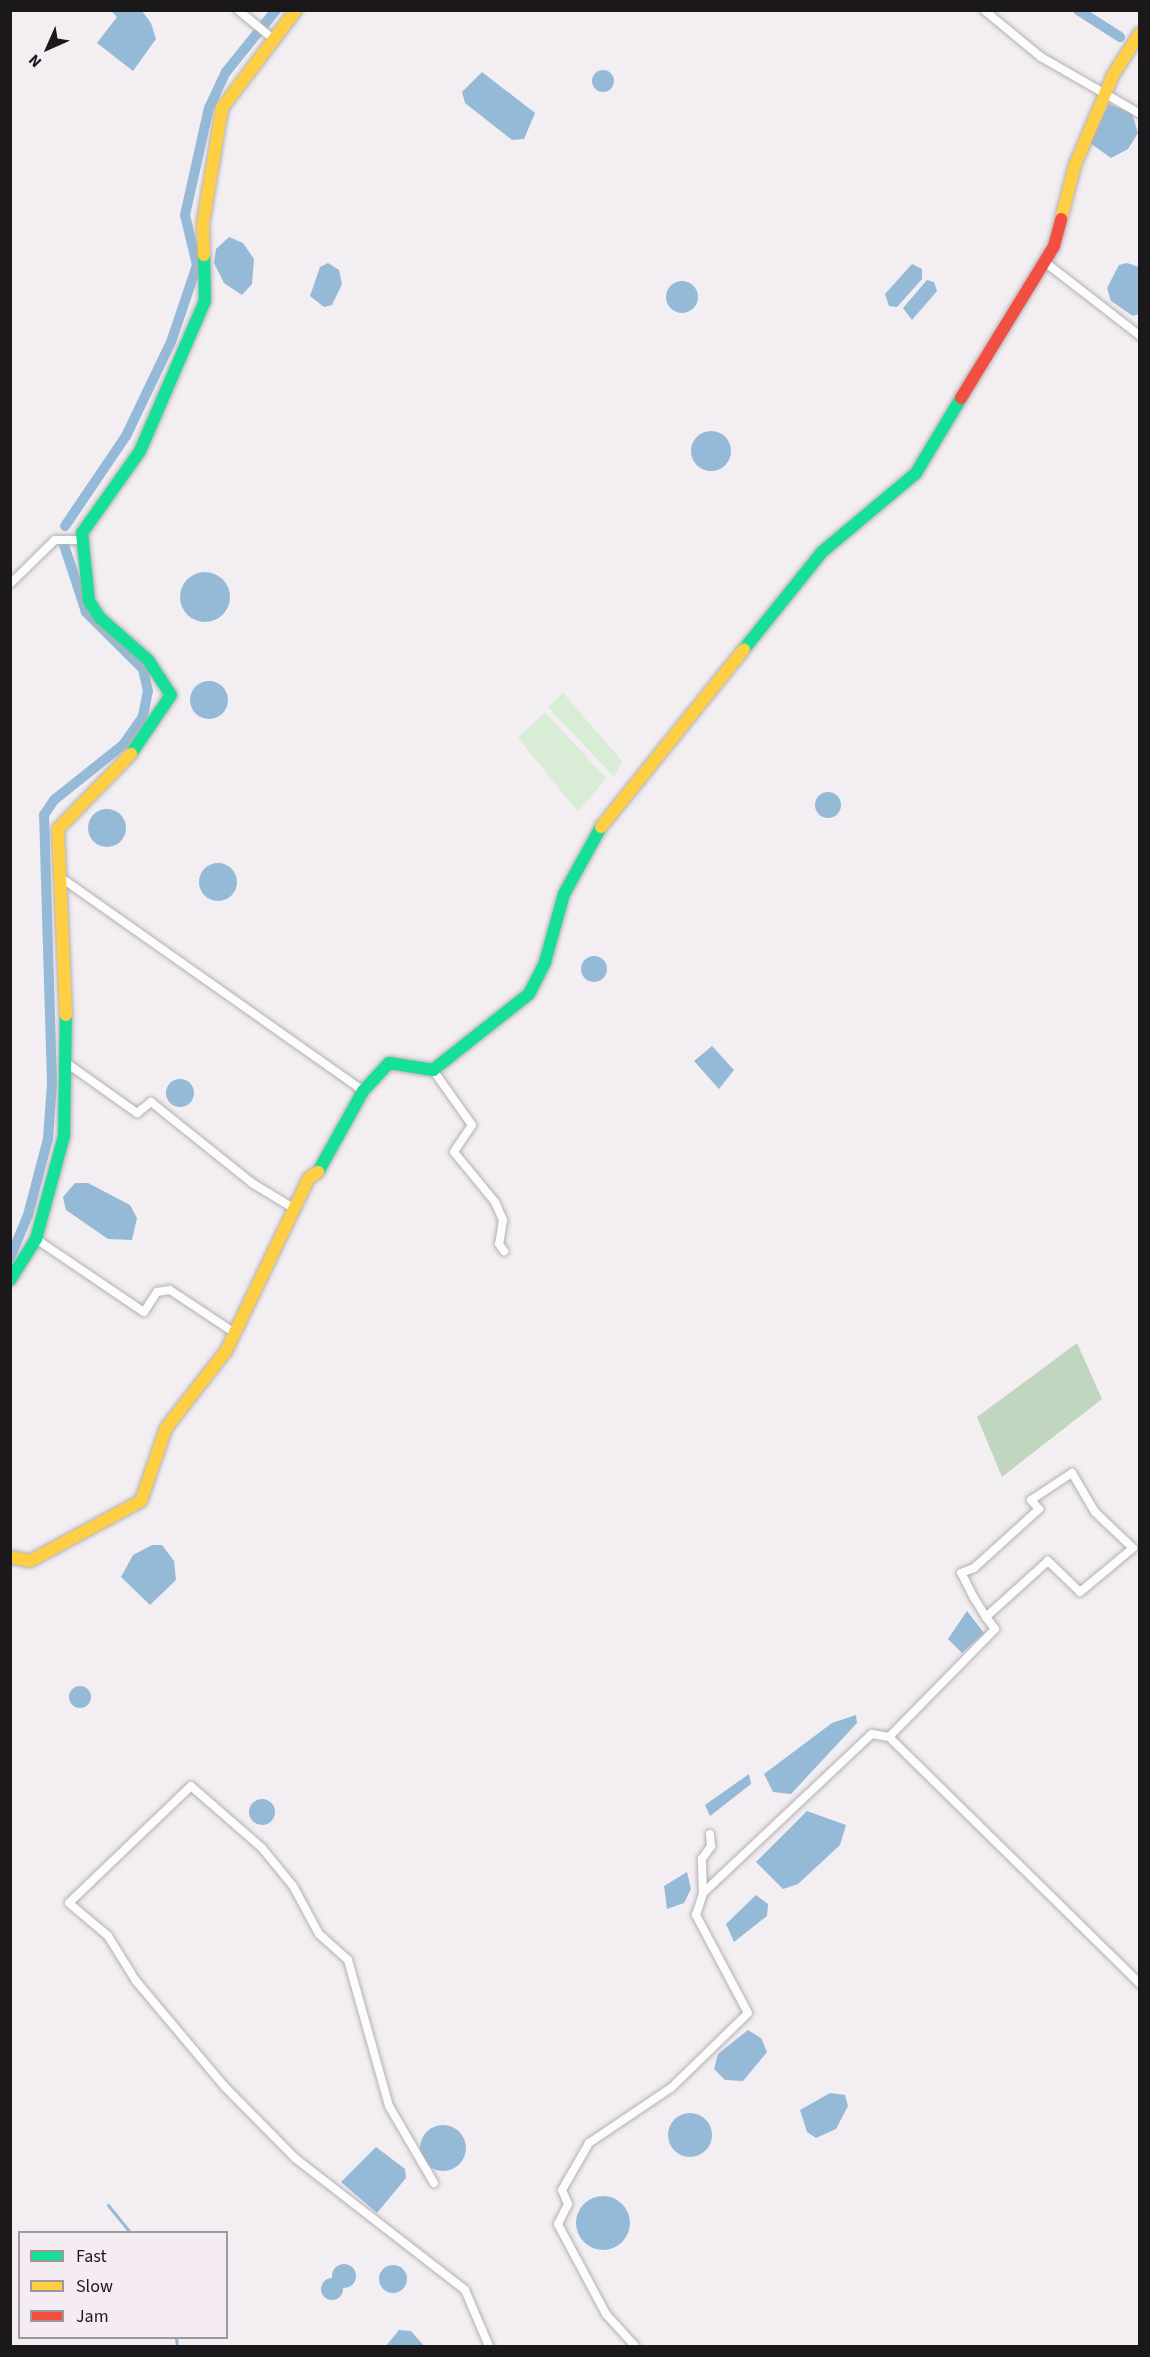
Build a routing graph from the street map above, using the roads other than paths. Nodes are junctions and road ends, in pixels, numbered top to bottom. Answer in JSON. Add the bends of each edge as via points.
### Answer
{"nodes":[{"id":1,"x":238,"y":10,"type":"edge"},
{"id":2,"x":296,"y":10,"type":"edge"},
{"id":3,"x":984,"y":10,"type":"edge"},
{"id":4,"x":1140,"y":33,"type":"edge"},
{"id":5,"x":272,"y":38,"type":"junction"},
{"id":6,"x":1104,"y":97,"type":"junction"},
{"id":7,"x":1140,"y":114,"type":"edge"},
{"id":8,"x":1046,"y":263,"type":"junction"},
{"id":9,"x":1140,"y":336,"type":"edge"},
{"id":10,"x":81,"y":540,"type":"junction"},
{"id":11,"x":10,"y":584,"type":"edge"},
{"id":12,"x":60,"y":877,"type":"junction"},
{"id":13,"x":68,"y":1064,"type":"junction"},
{"id":14,"x":433,"y":1070,"type":"junction"},
{"id":15,"x":363,"y":1091,"type":"junction"},
{"id":16,"x":293,"y":1208,"type":"junction"},
{"id":17,"x":36,"y":1239,"type":"junction"},
{"id":18,"x":504,"y":1251,"type":"dead end"},
{"id":19,"x":10,"y":1281,"type":"edge"},
{"id":20,"x":235,"y":1333,"type":"junction"},
{"id":21,"x":10,"y":1557,"type":"edge"},
{"id":22,"x":986,"y":1617,"type":"junction"},
{"id":23,"x":889,"y":1737,"type":"junction"},
{"id":24,"x":710,"y":1834,"type":"dead end"},
{"id":25,"x":703,"y":1893,"type":"junction"},
{"id":26,"x":1140,"y":1983,"type":"edge"},
{"id":27,"x":434,"y":2183,"type":"dead end"},
{"id":28,"x":489,"y":2346,"type":"edge"},
{"id":29,"x":634,"y":2346,"type":"edge"}],
"edges":[{"from":1,"to":5,"type":"street"},
{"from":2,"to":5,"type":"street"},
{"from":3,"to":6,"type":"street","via":[[1041,57]]},
{"from":4,"to":6,"type":"street"},
{"from":5,"to":10,"type":"street","via":[[230,91],[220,113],[202,223],[207,274],[202,309],[140,451],[93,511]]},
{"from":6,"to":7,"type":"street","via":[[1122,101]]},
{"from":6,"to":8,"type":"street","via":[[1075,165]]},
{"from":8,"to":9,"type":"street"},
{"from":8,"to":14,"type":"street","via":[[916,473],[822,552],[590,840],[564,894],[537,985],[470,1047]]},
{"from":10,"to":11,"type":"street","via":[[55,540]]},
{"from":10,"to":12,"type":"street","via":[[89,601],[100,618],[148,660],[171,695],[147,738],[63,818],[58,829]]},
{"from":12,"to":13,"type":"street"},
{"from":12,"to":15,"type":"street"},
{"from":13,"to":16,"type":"street","via":[[137,1113],[151,1102],[252,1183]]},
{"from":13,"to":17,"type":"street","via":[[64,1136]]},
{"from":14,"to":15,"type":"street","via":[[389,1063]]},
{"from":14,"to":18,"type":"street","via":[[472,1125],[454,1152],[495,1202],[503,1220],[500,1245]]},
{"from":15,"to":16,"type":"street"},
{"from":16,"to":20,"type":"street"},
{"from":17,"to":19,"type":"street"},
{"from":17,"to":20,"type":"street","via":[[144,1312],[157,1292],[170,1290]]},
{"from":20,"to":21,"type":"street","via":[[166,1428],[141,1501],[30,1561]]},
{"from":22,"to":22,"type":"street","via":[[961,1573],[974,1568],[1039,1509],[1031,1500],[1072,1473],[1095,1512],[1132,1548],[1080,1592],[1048,1561]]},
{"from":22,"to":23,"type":"street","via":[[995,1629]]},
{"from":23,"to":25,"type":"street","via":[[872,1734]]},
{"from":23,"to":26,"type":"street"},
{"from":24,"to":25,"type":"street","via":[[711,1846],[702,1859]]},
{"from":25,"to":29,"type":"street","via":[[696,1915],[748,2013],[671,2088],[589,2143],[562,2190],[568,2204],[558,2224],[606,2314]]},
{"from":27,"to":28,"type":"street","via":[[389,2106],[348,1960],[319,1934],[293,1886],[262,1848],[191,1786],[69,1903],[108,1936],[136,1982],[225,2087],[295,2158],[465,2290]]}]}
